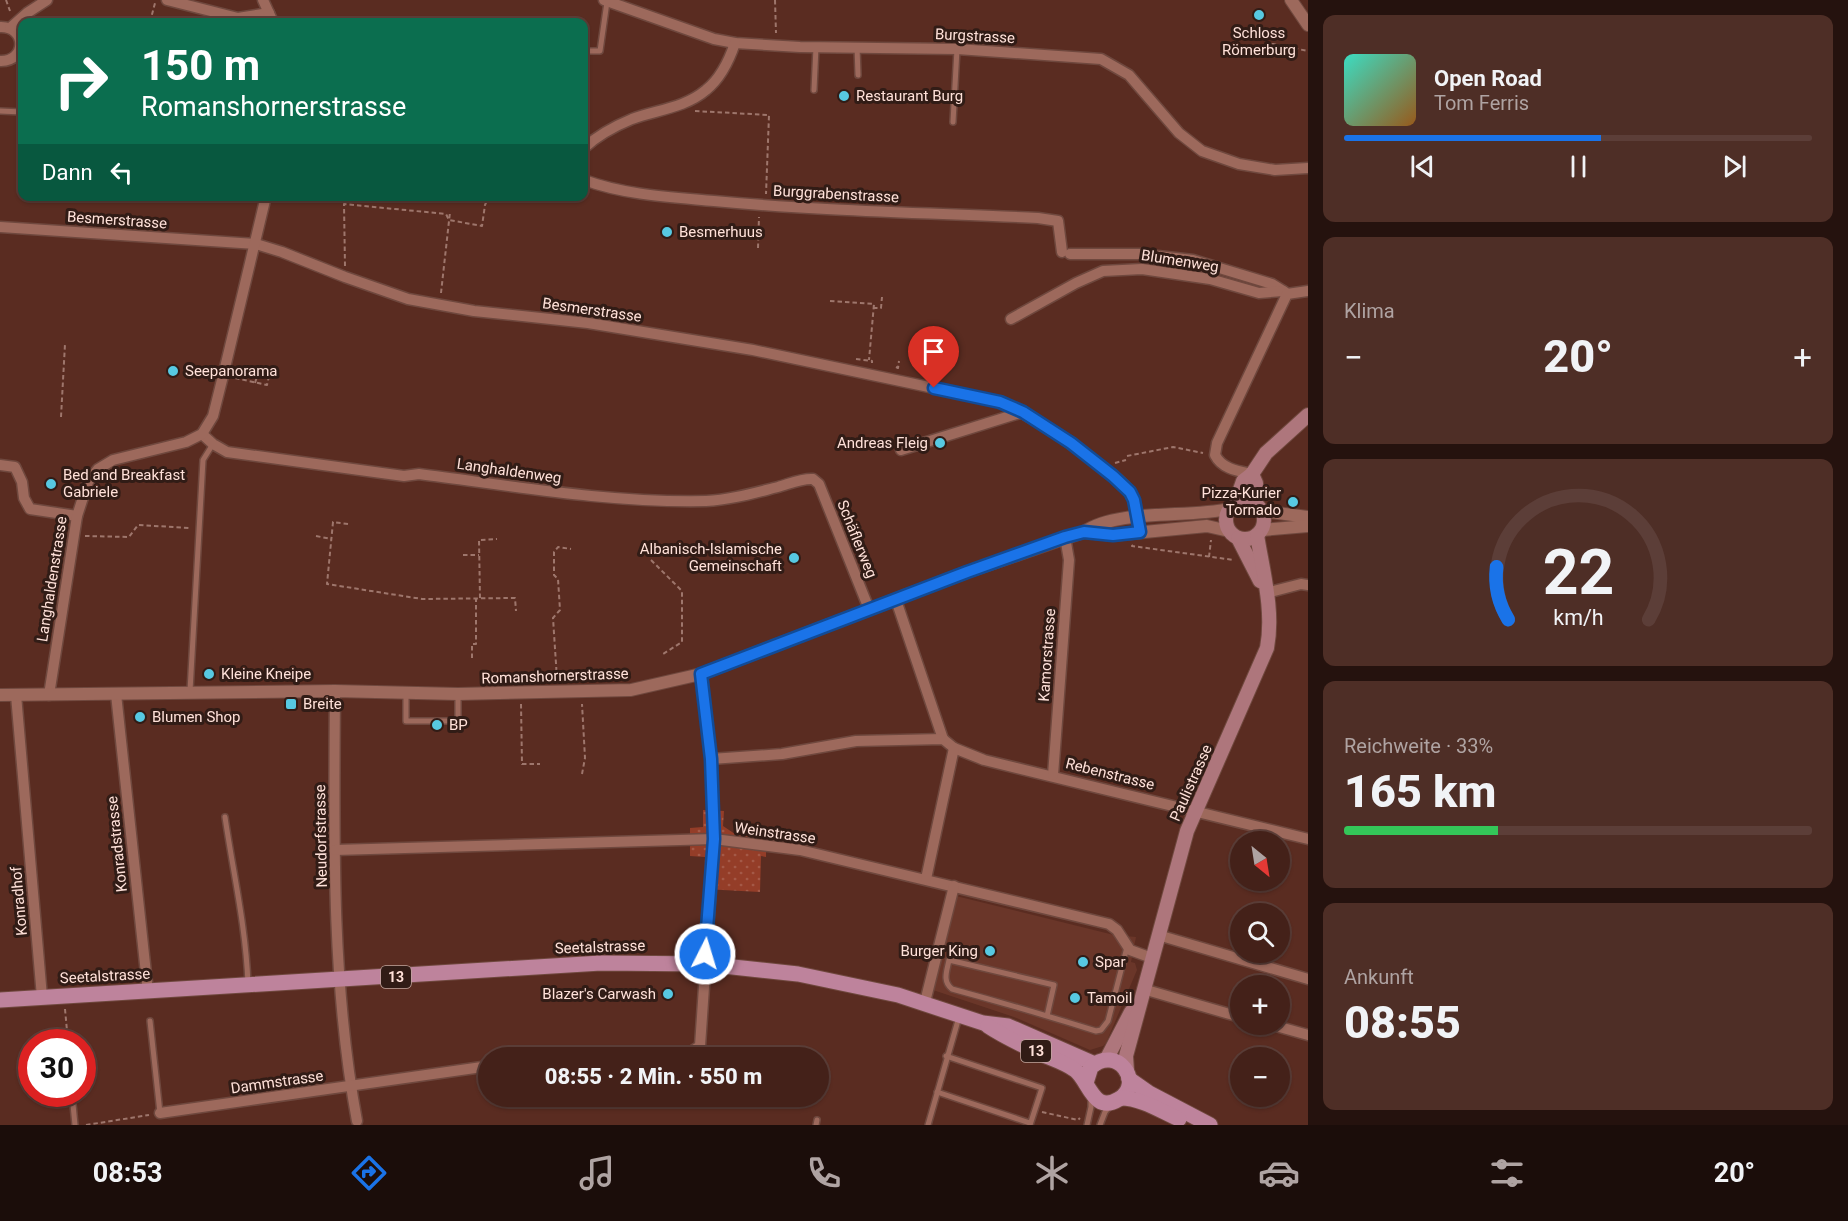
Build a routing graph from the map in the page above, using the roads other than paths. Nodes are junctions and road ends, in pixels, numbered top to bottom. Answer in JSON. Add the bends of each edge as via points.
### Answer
{"nodes":[{"id":1,"x":47,"y":0,"type":"edge"},
{"id":2,"x":167,"y":0,"type":"edge"},
{"id":3,"x":263,"y":0,"type":"edge"},
{"id":4,"x":1291,"y":0,"type":"edge"},
{"id":5,"x":605,"y":1,"type":"edge"},
{"id":6,"x":20,"y":18,"type":"edge"},
{"id":7,"x":271,"y":18,"type":"edge"},
{"id":8,"x":18,"y":19,"type":"edge"},
{"id":9,"x":1308,"y":25,"type":"edge"},
{"id":10,"x":5,"y":28,"type":"edge"},
{"id":11,"x":735,"y":43,"type":"junction"},
{"id":12,"x":816,"y":47,"type":"junction"},
{"id":13,"x":857,"y":47,"type":"junction"},
{"id":14,"x":957,"y":48,"type":"junction"},
{"id":15,"x":588,"y":51,"type":"edge"},
{"id":16,"x":18,"y":52,"type":"edge"},
{"id":17,"x":0,"y":61,"type":"edge"},
{"id":18,"x":858,"y":75,"type":"dead end"},
{"id":19,"x":814,"y":90,"type":"dead end"},
{"id":20,"x":0,"y":111,"type":"edge"},
{"id":21,"x":18,"y":112,"type":"edge"},
{"id":22,"x":953,"y":122,"type":"dead end"},
{"id":23,"x":588,"y":145,"type":"edge"},
{"id":24,"x":1308,"y":168,"type":"edge"},
{"id":25,"x":588,"y":181,"type":"edge"},
{"id":26,"x":265,"y":201,"type":"edge"},
{"id":27,"x":0,"y":227,"type":"edge"},
{"id":28,"x":256,"y":244,"type":"junction"},
{"id":29,"x":1140,"y":254,"type":"joint"},
{"id":30,"x":1308,"y":291,"type":"edge"},
{"id":31,"x":1285,"y":292,"type":"junction"},
{"id":32,"x":1011,"y":319,"type":"dead end"},
{"id":33,"x":1023,"y":412,"type":"junction"},
{"id":34,"x":1308,"y":415,"type":"edge"},
{"id":35,"x":202,"y":434,"type":"junction"},
{"id":36,"x":213,"y":444,"type":"junction"},
{"id":37,"x":901,"y":450,"type":"dead end"},
{"id":38,"x":0,"y":465,"type":"edge"},
{"id":39,"x":1252,"y":474,"type":"junction"},
{"id":40,"x":816,"y":480,"type":"joint"},
{"id":41,"x":1232,"y":506,"type":"junction"},
{"id":42,"x":1259,"y":507,"type":"junction"},
{"id":43,"x":77,"y":516,"type":"junction"},
{"id":44,"x":1308,"y":517,"type":"edge"},
{"id":45,"x":1138,"y":518,"type":"junction"},
{"id":46,"x":1308,"y":526,"type":"edge"},
{"id":47,"x":1084,"y":532,"type":"junction"},
{"id":48,"x":1259,"y":532,"type":"junction"},
{"id":49,"x":1234,"y":535,"type":"junction"},
{"id":50,"x":1137,"y":536,"type":"junction"},
{"id":51,"x":1065,"y":537,"type":"junction"},
{"id":52,"x":1308,"y":585,"type":"edge"},
{"id":53,"x":1266,"y":593,"type":"junction"},
{"id":54,"x":896,"y":600,"type":"junction"},
{"id":55,"x":869,"y":609,"type":"junction"},
{"id":56,"x":701,"y":674,"type":"junction"},
{"id":57,"x":335,"y":691,"type":"junction"},
{"id":58,"x":190,"y":693,"type":"junction"},
{"id":59,"x":405,"y":693,"type":"junction"},
{"id":60,"x":116,"y":694,"type":"junction"},
{"id":61,"x":458,"y":694,"type":"junction"},
{"id":62,"x":0,"y":695,"type":"edge"},
{"id":63,"x":16,"y":695,"type":"junction"},
{"id":64,"x":49,"y":695,"type":"junction"},
{"id":65,"x":943,"y":739,"type":"junction"},
{"id":66,"x":954,"y":748,"type":"junction"},
{"id":67,"x":711,"y":759,"type":"junction"},
{"id":68,"x":1053,"y":775,"type":"junction"},
{"id":69,"x":1196,"y":812,"type":"junction"},
{"id":70,"x":225,"y":817,"type":"dead end"},
{"id":71,"x":1308,"y":838,"type":"edge"},
{"id":72,"x":714,"y":839,"type":"junction"},
{"id":73,"x":335,"y":850,"type":"junction"},
{"id":74,"x":926,"y":879,"type":"junction"},
{"id":75,"x":954,"y":886,"type":"junction"},
{"id":76,"x":1158,"y":934,"type":"junction"},
{"id":77,"x":1127,"y":947,"type":"junction"},
{"id":78,"x":1152,"y":958,"type":"junction"},
{"id":79,"x":705,"y":964,"type":"junction"},
{"id":80,"x":1308,"y":979,"type":"edge"},
{"id":81,"x":340,"y":980,"type":"junction"},
{"id":82,"x":248,"y":985,"type":"junction"},
{"id":83,"x":1143,"y":988,"type":"junction"},
{"id":84,"x":148,"y":992,"type":"junction"},
{"id":85,"x":42,"y":997,"type":"junction"},
{"id":86,"x":0,"y":1000,"type":"edge"},
{"id":87,"x":924,"y":1002,"type":"junction"},
{"id":88,"x":1230,"y":1014,"type":"edge"},
{"id":89,"x":959,"y":1016,"type":"junction"},
{"id":90,"x":1047,"y":1016,"type":"junction"},
{"id":91,"x":150,"y":1021,"type":"dead end"},
{"id":92,"x":983,"y":1023,"type":"junction"},
{"id":93,"x":1290,"y":1030,"type":"edge"},
{"id":94,"x":1308,"y":1035,"type":"edge"},
{"id":95,"x":698,"y":1047,"type":"edge"},
{"id":96,"x":946,"y":1056,"type":"junction"},
{"id":97,"x":1101,"y":1062,"type":"junction"},
{"id":98,"x":478,"y":1068,"type":"edge"},
{"id":99,"x":1128,"y":1075,"type":"junction"},
{"id":100,"x":350,"y":1087,"type":"junction"},
{"id":101,"x":1089,"y":1089,"type":"junction"},
{"id":102,"x":937,"y":1092,"type":"junction"},
{"id":103,"x":1118,"y":1100,"type":"junction"},
{"id":104,"x":73,"y":1107,"type":"edge"},
{"id":105,"x":160,"y":1113,"type":"joint"},
{"id":106,"x":357,"y":1121,"type":"dead end"},
{"id":107,"x":1030,"y":1124,"type":"edge"},
{"id":108,"x":75,"y":1125,"type":"edge"},
{"id":109,"x":928,"y":1125,"type":"edge"},
{"id":110,"x":1087,"y":1125,"type":"edge"},
{"id":111,"x":1100,"y":1125,"type":"edge"},
{"id":112,"x":1193,"y":1125,"type":"edge"},
{"id":113,"x":1210,"y":1125,"type":"edge"}],
"edges":[{"from":1,"to":6,"type":"street"},
{"from":2,"to":7,"type":"street","via":[[238,18]]},
{"from":3,"to":7,"type":"street"},
{"from":4,"to":9,"type":"street"},
{"from":5,"to":11,"type":"street","name":"Burgstrasse"},
{"from":5,"to":15,"type":"lane","name":"Burgstrasse","via":[[600,51]]},
{"from":8,"to":10,"type":"street"},
{"from":11,"to":12,"type":"street","name":"Burgstrasse"},
{"from":11,"to":23,"type":"street","via":[[720,76],[705,91],[688,102],[608,130]]},
{"from":12,"to":13,"type":"street","name":"Burgstrasse"},
{"from":12,"to":19,"type":"lane"},
{"from":13,"to":14,"type":"street","name":"Burgstrasse"},
{"from":13,"to":18,"type":"lane"},
{"from":14,"to":22,"type":"lane"},
{"from":14,"to":24,"type":"street","name":"Burgstrasse","via":[[1101,59],[1129,75],[1179,133],[1202,151],[1239,164],[1275,170]]},
{"from":16,"to":17,"type":"street","via":[[12,59]]},
{"from":20,"to":21,"type":"lane"},
{"from":25,"to":29,"type":"street","name":"Burggrabenstrasse","via":[[634,193],[763,205],[1038,218],[1058,221],[1066,253]]},
{"from":26,"to":28,"type":"street"},
{"from":27,"to":28,"type":"street","name":"Besmerstrasse"},
{"from":28,"to":33,"type":"street","name":"Besmerstrasse","via":[[408,299],[753,350],[1000,402]]},
{"from":28,"to":35,"type":"street","via":[[213,416]]},
{"from":29,"to":31,"type":"street","name":"Blumenweg","via":[[1193,260],[1272,284]]},
{"from":30,"to":31,"type":"street","name":"Blumenweg"},
{"from":31,"to":32,"type":"street","name":"Blumenweg","via":[[1259,293],[1210,279],[1142,269],[1103,271]]},
{"from":31,"to":39,"type":"street","via":[[1217,443],[1215,456],[1221,464]]},
{"from":33,"to":37,"type":"street"},
{"from":33,"to":45,"type":"street","name":"Besmerstrasse","via":[[1071,443],[1125,487],[1134,500]]},
{"from":34,"to":39,"type":"main road","via":[[1266,453]]},
{"from":35,"to":36,"type":"street","name":"Langhaldenweg"},
{"from":35,"to":43,"type":"street","name":"Langhaldenstrasse","via":[[186,442],[113,460],[98,469],[88,482]]},
{"from":36,"to":40,"type":"street","name":"Langhaldenweg","via":[[227,452],[404,476],[419,474],[612,498],[712,501],[808,478]]},
{"from":36,"to":58,"type":"lane","via":[[202,460]]},
{"from":38,"to":43,"type":"street","via":[[15,467],[30,509]]},
{"from":39,"to":41,"type":"main road","via":[[1244,481]]},
{"from":39,"to":42,"type":"main road"},
{"from":40,"to":55,"type":"street","name":"Schäflerweg"},
{"from":41,"to":42,"type":"main road","via":[[1245,501]]},
{"from":41,"to":45,"type":"street","name":"Romanshornerstrasse","via":[[1212,513]]},
{"from":41,"to":49,"type":"main road","via":[[1226,520]]},
{"from":42,"to":44,"type":"street"},
{"from":42,"to":48,"type":"main road","via":[[1264,519]]},
{"from":43,"to":64,"type":"street","name":"Langhaldenstrasse"},
{"from":45,"to":47,"type":"street","name":"Romanshornerstrasse","via":[[1102,522]]},
{"from":45,"to":50,"type":"street"},
{"from":46,"to":48,"type":"street"},
{"from":47,"to":50,"type":"street","name":"Romanshornerstrasse"},
{"from":47,"to":51,"type":"street","name":"Romanshornerstrasse"},
{"from":48,"to":49,"type":"main road","via":[[1248,539]]},
{"from":48,"to":53,"type":"main road","name":"Paulistrasse"},
{"from":49,"to":50,"type":"street","name":"Romanshornerstrasse","via":[[1207,526]]},
{"from":49,"to":53,"type":"main road","name":"Paulistrasse"},
{"from":51,"to":54,"type":"street","name":"Romanshornerstrasse"},
{"from":51,"to":68,"type":"street","name":"Kamorstrasse","via":[[1069,560]]},
{"from":52,"to":53,"type":"street"},
{"from":53,"to":69,"type":"main road","name":"Paulistrasse","via":[[1270,614],[1267,648]]},
{"from":54,"to":55,"type":"street","name":"Romanshornerstrasse"},
{"from":54,"to":65,"type":"street"},
{"from":55,"to":56,"type":"street","name":"Romanshornerstrasse"},
{"from":56,"to":61,"type":"street","name":"Romanshornerstrasse","via":[[631,690]]},
{"from":56,"to":67,"type":"street"},
{"from":57,"to":58,"type":"street","name":"Romanshornerstrasse"},
{"from":57,"to":59,"type":"street","name":"Romanshornerstrasse"},
{"from":57,"to":73,"type":"street","name":"Neudorfstrasse"},
{"from":58,"to":60,"type":"street","name":"Romanshornerstrasse"},
{"from":59,"to":61,"type":"street","name":"Romanshornerstrasse"},
{"from":59,"to":61,"type":"lane","via":[[406,721],[458,721]]},
{"from":60,"to":64,"type":"street","name":"Romanshornerstrasse"},
{"from":60,"to":84,"type":"street","name":"Konradstrasse"},
{"from":62,"to":63,"type":"street","name":"Romanshornerstrasse"},
{"from":63,"to":64,"type":"street","name":"Romanshornerstrasse"},
{"from":63,"to":85,"type":"street","name":"Konradhof"},
{"from":65,"to":66,"type":"street","name":"Rebenstrasse"},
{"from":65,"to":67,"type":"street","via":[[856,741],[782,754]]},
{"from":66,"to":68,"type":"street","name":"Rebenstrasse","via":[[984,760]]},
{"from":66,"to":74,"type":"street"},
{"from":67,"to":72,"type":"street"},
{"from":68,"to":69,"type":"street","name":"Rebenstrasse"},
{"from":69,"to":71,"type":"street","name":"Rebenstrasse"},
{"from":69,"to":76,"type":"main road","name":"Paulistrasse","via":[[1180,851]]},
{"from":70,"to":82,"type":"lane","via":[[239,896]]},
{"from":72,"to":73,"type":"street","name":"Weinstrasse"},
{"from":72,"to":74,"type":"street","name":"Weinstrasse","via":[[800,850]]},
{"from":72,"to":79,"type":"street"},
{"from":73,"to":81,"type":"street","name":"Neudorfstrasse"},
{"from":74,"to":75,"type":"street","name":"Weinstrasse"},
{"from":75,"to":77,"type":"street","name":"Weinstrasse","via":[[1109,924]]},
{"from":75,"to":87,"type":"street"},
{"from":76,"to":78,"type":"main road","name":"Paulistrasse"},
{"from":76,"to":80,"type":"street"},
{"from":77,"to":78,"type":"street","name":"Weinstrasse"},
{"from":77,"to":90,"type":"lane","via":[[1108,1021],[1101,1030]]},
{"from":78,"to":83,"type":"main road","name":"Paulistrasse"},
{"from":79,"to":81,"type":"main road","name":"Seetalstrasse","number":"13","via":[[601,963]]},
{"from":79,"to":87,"type":"main road","name":"Seetalstrasse","number":"13","via":[[798,974]]},
{"from":79,"to":95,"type":"street"},
{"from":81,"to":82,"type":"main road","name":"Seetalstrasse","number":"13"},
{"from":81,"to":100,"type":"street","name":"Neudorfstrasse"},
{"from":82,"to":84,"type":"main road","name":"Seetalstrasse","number":"13"},
{"from":83,"to":88,"type":"street"},
{"from":83,"to":97,"type":"main road","name":"Paulistrasse"},
{"from":83,"to":99,"type":"main road","name":"Paulistrasse","via":[[1126,1056]]},
{"from":84,"to":85,"type":"main road","name":"Seetalstrasse","number":"13"},
{"from":85,"to":86,"type":"main road","name":"Seetalstrasse","number":"13"},
{"from":87,"to":89,"type":"main road","name":"Seetalstrasse","number":"13"},
{"from":89,"to":92,"type":"main road","name":"Seetalstrasse","number":"13"},
{"from":89,"to":96,"type":"lane"},
{"from":90,"to":90,"type":"lane","via":[[952,989],[945,979],[949,960],[1054,985]]},
{"from":91,"to":105,"type":"lane"},
{"from":92,"to":97,"type":"main road","name":"Seetalstrasse","number":"13","via":[[1008,1026]]},
{"from":92,"to":101,"type":"main road","name":"Seetalstrasse","number":"13","via":[[1077,1071]]},
{"from":93,"to":94,"type":"street"},
{"from":96,"to":102,"type":"lane"},
{"from":96,"to":107,"type":"lane","via":[[1042,1088]]},
{"from":97,"to":99,"type":"main road","via":[[1118,1062]]},
{"from":97,"to":101,"type":"main road","via":[[1088,1072]]},
{"from":98,"to":100,"type":"street","name":"Dammstrasse"},
{"from":99,"to":103,"type":"main road","via":[[1126,1092]]},
{"from":99,"to":113,"type":"main road","via":[[1149,1093]]},
{"from":100,"to":105,"type":"street","name":"Dammstrasse"},
{"from":100,"to":106,"type":"street","name":"Neudorfstrasse"},
{"from":101,"to":103,"type":"main road","via":[[1098,1100]]},
{"from":101,"to":110,"type":"lane"},
{"from":102,"to":107,"type":"lane"},
{"from":102,"to":109,"type":"lane"},
{"from":103,"to":111,"type":"lane","via":[[1105,1112]]},
{"from":103,"to":112,"type":"main road","via":[[1129,1098]]},
{"from":104,"to":108,"type":"lane"}]}
